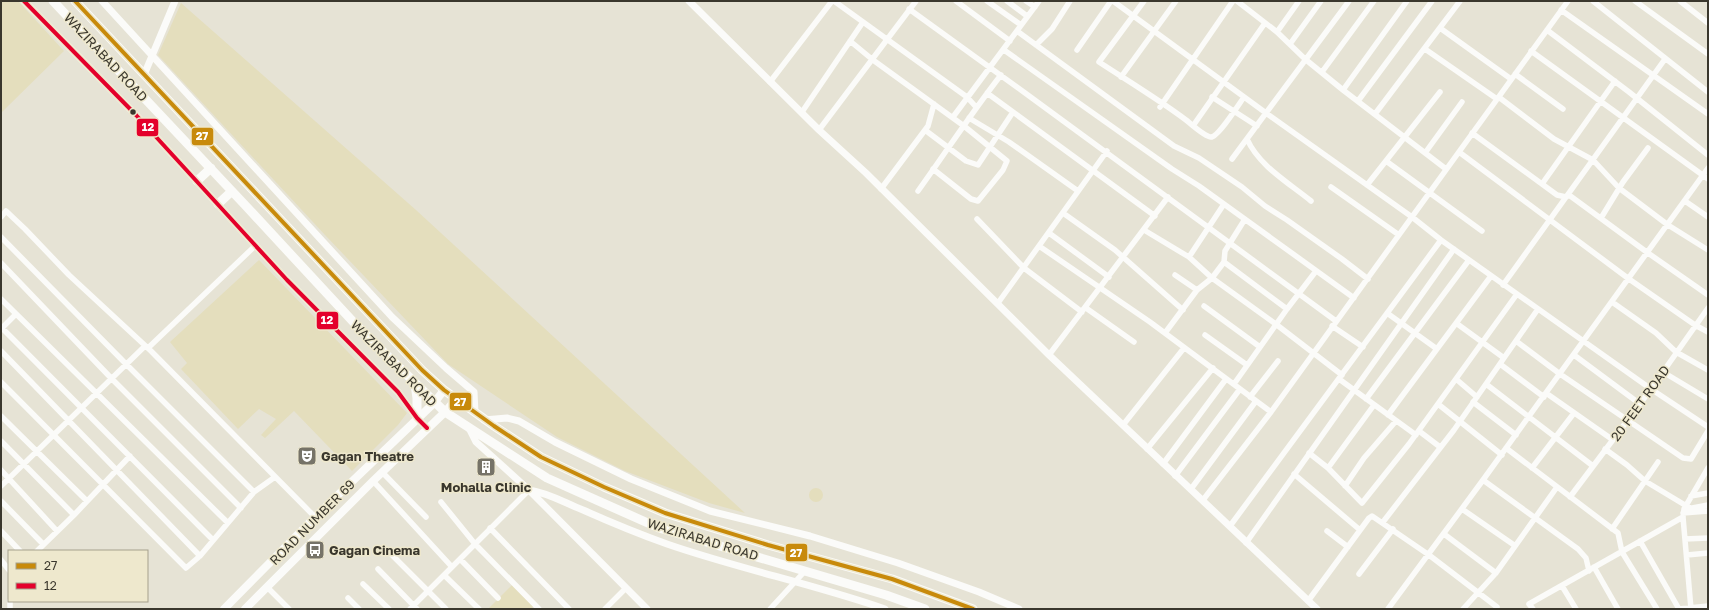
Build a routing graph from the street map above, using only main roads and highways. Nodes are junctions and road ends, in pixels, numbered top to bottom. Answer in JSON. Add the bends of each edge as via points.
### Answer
{"nodes":[{"id":1,"x":53,"y":1,"type":"edge"},
{"id":2,"x":75,"y":1,"type":"edge"},
{"id":3,"x":211,"y":168,"type":"junction"},
{"id":4,"x":197,"y":181,"type":"road end"},
{"id":5,"x":232,"y":190,"type":"junction"},
{"id":6,"x":218,"y":204,"type":"road end"},
{"id":7,"x":415,"y":384,"type":"junction"},
{"id":8,"x":444,"y":390,"type":"junction"},
{"id":9,"x":456,"y":399,"type":"junction"},
{"id":10,"x":434,"y":403,"type":"junction"},
{"id":11,"x":445,"y":412,"type":"junction"},
{"id":12,"x":417,"y":418,"type":"junction"},
{"id":13,"x":224,"y":609,"type":"edge"},
{"id":14,"x":245,"y":609,"type":"edge"},
{"id":15,"x":925,"y":609,"type":"edge"},
{"id":16,"x":973,"y":609,"type":"edge"}],
"edges":[{"from":1,"to":3,"type":"main road","name":"WAZIRABAD ROAD"},
{"from":2,"to":8,"type":"main road","name":"WAZIRABAD ROAD","via":[[387,334]]},
{"from":3,"to":4,"type":"main road"},
{"from":3,"to":5,"type":"main road","name":"WAZIRABAD ROAD"},
{"from":5,"to":6,"type":"main road"},
{"from":5,"to":7,"type":"main road","name":"WAZIRABAD ROAD","via":[[358,327]]},
{"from":7,"to":10,"type":"main road","name":"WAZIRABAD ROAD"},
{"from":7,"to":12,"type":"main road"},
{"from":8,"to":9,"type":"main road","name":"WAZIRABAD ROAD"},
{"from":8,"to":10,"type":"main road","name":"ROAD NUMBER 69"},
{"from":9,"to":11,"type":"main road","name":"ROAD NUMBER 69"},
{"from":9,"to":16,"type":"main road","name":"WAZIRABAD ROAD","via":[[541,457],[665,513],[892,579]]},
{"from":10,"to":11,"type":"main road","name":"WAZIRABAD ROAD"},
{"from":10,"to":12,"type":"main road","name":"ROAD NUMBER 69"},
{"from":11,"to":14,"type":"main road","name":"ROAD NUMBER 69"},
{"from":11,"to":15,"type":"main road","name":"WAZIRABAD ROAD","via":[[547,478],[660,528]]},
{"from":12,"to":13,"type":"main road","name":"ROAD NUMBER 69"}]}
